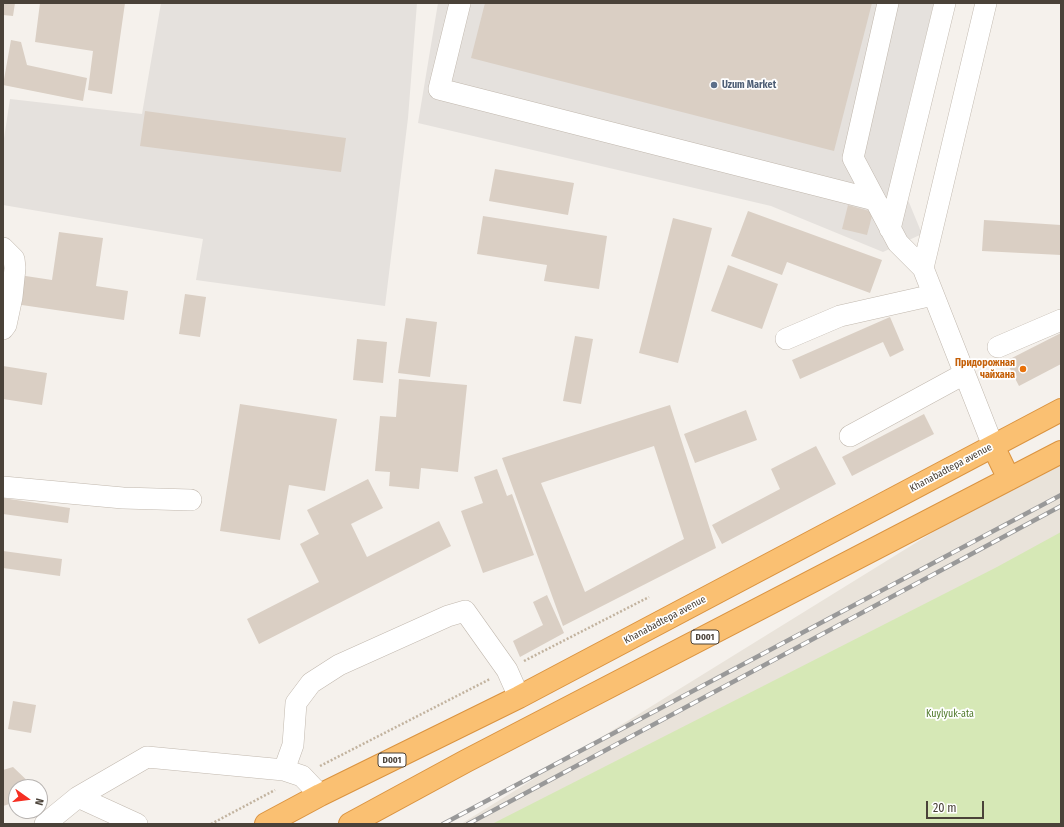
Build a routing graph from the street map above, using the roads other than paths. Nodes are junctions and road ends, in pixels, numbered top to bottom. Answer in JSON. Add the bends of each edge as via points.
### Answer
{"nodes":[{"id":1,"x":460,"y":3,"type":"edge"},
{"id":2,"x":888,"y":3,"type":"edge"},
{"id":3,"x":945,"y":3,"type":"edge"},
{"id":4,"x":986,"y":3,"type":"edge"},
{"id":5,"x":875,"y":200,"type":"junction"},
{"id":6,"x":890,"y":228,"type":"junction"},
{"id":7,"x":3,"y":248,"type":"edge"},
{"id":8,"x":923,"y":268,"type":"junction"},
{"id":9,"x":933,"y":296,"type":"junction"},
{"id":10,"x":1061,"y":320,"type":"edge"},
{"id":11,"x":3,"y":329,"type":"edge"},
{"id":12,"x":786,"y":339,"type":"dead end"},
{"id":13,"x":998,"y":347,"type":"dead end"},
{"id":14,"x":964,"y":374,"type":"junction"},
{"id":15,"x":1061,"y":410,"type":"edge"},
{"id":16,"x":850,"y":436,"type":"dead end"},
{"id":17,"x":993,"y":446,"type":"junction"},
{"id":18,"x":1061,"y":452,"type":"edge"},
{"id":19,"x":1008,"y":479,"type":"junction"},
{"id":20,"x":3,"y":487,"type":"edge"},
{"id":21,"x":191,"y":500,"type":"dead end"},
{"id":22,"x":519,"y":697,"type":"junction"},
{"id":23,"x":293,"y":773,"type":"junction"},
{"id":24,"x":320,"y":796,"type":"junction"},
{"id":25,"x":78,"y":797,"type":"junction"},
{"id":26,"x":45,"y":824,"type":"edge"},
{"id":27,"x":137,"y":824,"type":"edge"},
{"id":28,"x":266,"y":824,"type":"edge"},
{"id":29,"x":350,"y":824,"type":"edge"}],
"edges":[{"from":1,"to":5,"type":"street","via":[[439,89]]},
{"from":2,"to":5,"type":"street","via":[[853,158]]},
{"from":3,"to":6,"type":"street"},
{"from":4,"to":8,"type":"street"},
{"from":5,"to":6,"type":"street"},
{"from":6,"to":8,"type":"street","via":[[898,243]]},
{"from":7,"to":11,"type":"street","via":[[14,259],[15,268],[12,297]]},
{"from":8,"to":9,"type":"street"},
{"from":9,"to":12,"type":"street","via":[[840,316]]},
{"from":9,"to":14,"type":"street"},
{"from":10,"to":13,"type":"street"},
{"from":14,"to":16,"type":"street"},
{"from":14,"to":17,"type":"street"},
{"from":15,"to":17,"type":"highway","name":"Khanabadtepa avenue","number":"D001"},
{"from":17,"to":19,"type":"highway"},
{"from":17,"to":22,"type":"highway","name":"Khanabadtepa avenue","number":"D001"},
{"from":18,"to":19,"type":"highway","number":"D001"},
{"from":19,"to":29,"type":"highway","number":"D001"},
{"from":20,"to":21,"type":"street","via":[[123,498]]},
{"from":22,"to":23,"type":"street","via":[[507,670],[465,611],[441,619],[340,665],[311,683],[296,703]]},
{"from":22,"to":24,"type":"highway","name":"Khanabadtepa avenue","number":"D001"},
{"from":23,"to":24,"type":"street"},
{"from":23,"to":25,"type":"street","via":[[147,757]]},
{"from":24,"to":28,"type":"highway","name":"Khanabadtepa avenue","number":"D001"},
{"from":25,"to":26,"type":"street"},
{"from":25,"to":27,"type":"street"}]}
